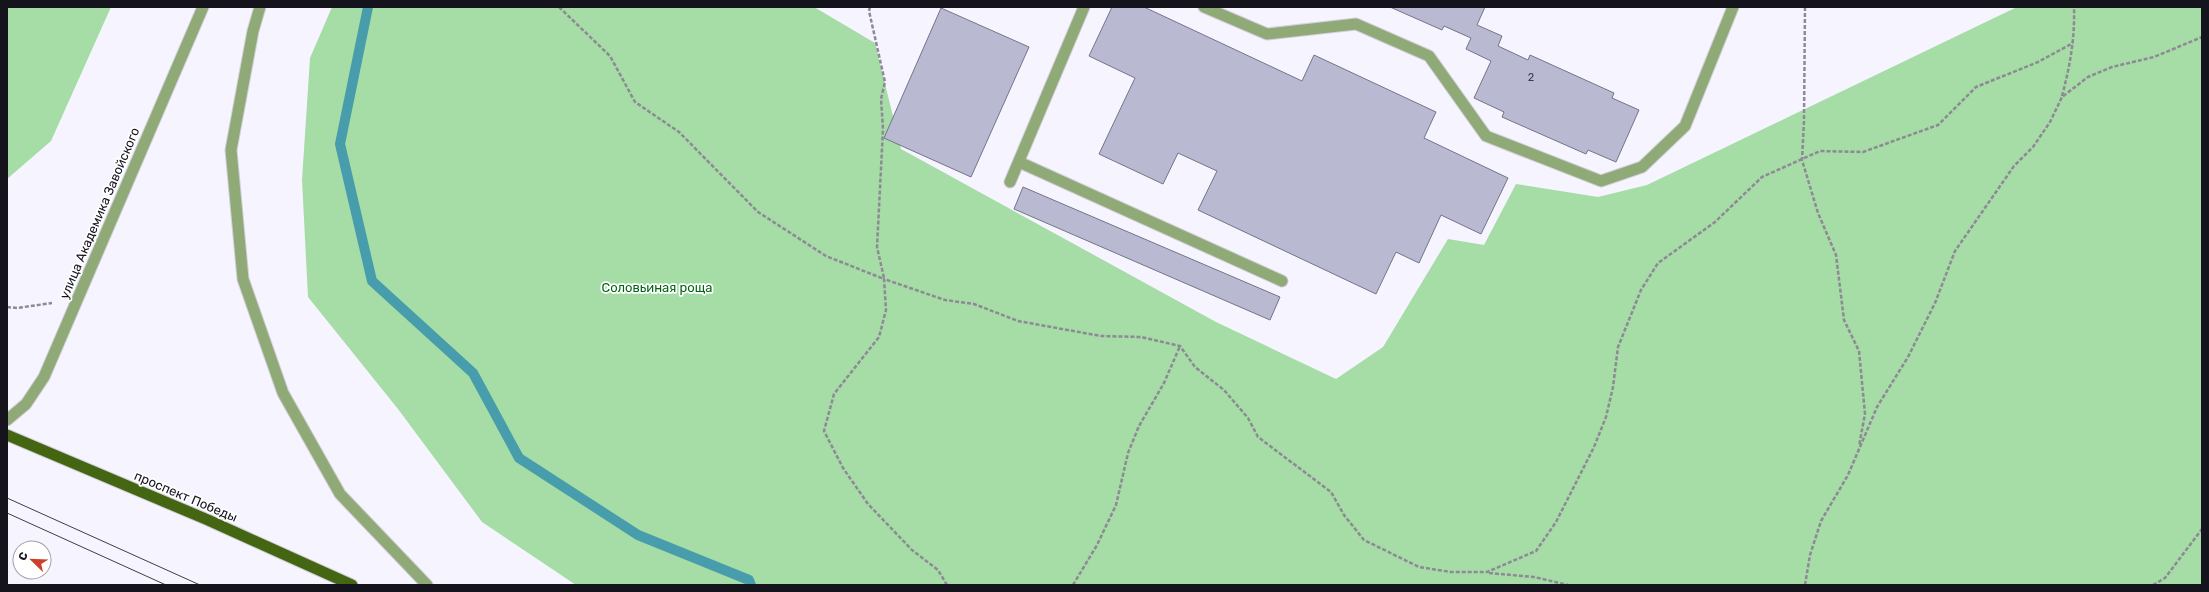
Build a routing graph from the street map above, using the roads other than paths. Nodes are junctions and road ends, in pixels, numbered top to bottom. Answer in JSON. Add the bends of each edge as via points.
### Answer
{"nodes":[{"id":1,"x":203,"y":7,"type":"edge"},
{"id":2,"x":260,"y":7,"type":"edge"},
{"id":3,"x":1084,"y":7,"type":"edge"},
{"id":4,"x":1204,"y":7,"type":"edge"},
{"id":5,"x":1733,"y":7,"type":"edge"},
{"id":6,"x":1019,"y":162,"type":"junction"},
{"id":7,"x":1010,"y":182,"type":"dead end"},
{"id":8,"x":1282,"y":281,"type":"dead end"},
{"id":9,"x":7,"y":420,"type":"edge"},
{"id":10,"x":7,"y":435,"type":"edge"},
{"id":11,"x":352,"y":585,"type":"edge"},
{"id":12,"x":427,"y":585,"type":"edge"}],
"edges":[{"from":1,"to":9,"type":"street","name":"улица Академика Завойского","via":[[44,377],[26,404]]},
{"from":2,"to":12,"type":"street","via":[[253,31],[231,150],[243,279],[283,393],[340,494]]},
{"from":3,"to":6,"type":"street"},
{"from":4,"to":5,"type":"street","via":[[1267,34],[1356,24],[1429,56],[1486,136],[1601,182],[1642,167],[1685,126]]},
{"from":6,"to":7,"type":"street"},
{"from":6,"to":8,"type":"street"},
{"from":10,"to":11,"type":"main road","name":"проспект Победы","via":[[208,520]]}]}
